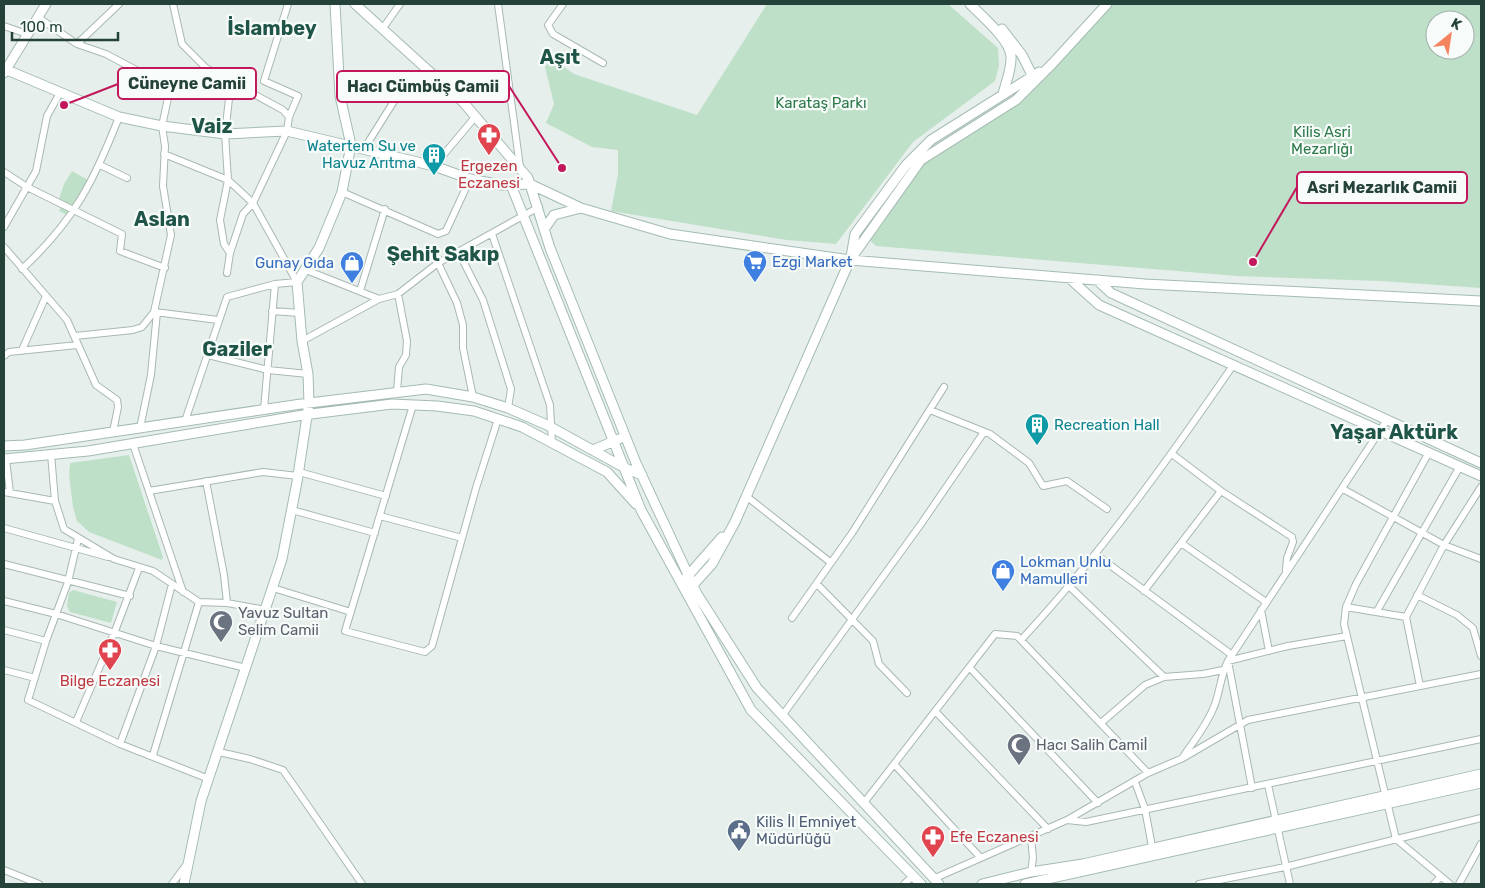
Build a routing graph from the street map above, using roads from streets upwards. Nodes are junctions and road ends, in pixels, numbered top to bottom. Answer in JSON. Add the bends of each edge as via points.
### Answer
{"nodes":[{"id":1,"x":46,"y":4,"type":"edge"},
{"id":2,"x":119,"y":4,"type":"edge"},
{"id":3,"x":173,"y":4,"type":"edge"},
{"id":4,"x":288,"y":4,"type":"edge"},
{"id":5,"x":335,"y":4,"type":"edge"},
{"id":6,"x":355,"y":4,"type":"edge"},
{"id":7,"x":400,"y":4,"type":"edge"},
{"id":8,"x":505,"y":4,"type":"edge"},
{"id":9,"x":563,"y":4,"type":"edge"},
{"id":10,"x":971,"y":4,"type":"edge"},
{"id":11,"x":1107,"y":5,"type":"edge"},
{"id":12,"x":499,"y":7,"type":"edge"},
{"id":13,"x":39,"y":18,"type":"junction"},
{"id":14,"x":4,"y":26,"type":"edge"},
{"id":15,"x":383,"y":28,"type":"junction"},
{"id":16,"x":27,"y":34,"type":"junction"},
{"id":17,"x":77,"y":44,"type":"junction"},
{"id":18,"x":604,"y":63,"type":"dead end"},
{"id":19,"x":5,"y":70,"type":"edge"},
{"id":20,"x":1033,"y":79,"type":"junction"},
{"id":21,"x":231,"y":81,"type":"junction"},
{"id":22,"x":401,"y":90,"type":"dead end"},
{"id":23,"x":60,"y":93,"type":"junction"},
{"id":24,"x":1002,"y":94,"type":"junction"},
{"id":25,"x":476,"y":116,"type":"junction"},
{"id":26,"x":119,"y":117,"type":"junction"},
{"id":27,"x":289,"y":117,"type":"junction"},
{"id":28,"x":162,"y":126,"type":"junction"},
{"id":29,"x":287,"y":131,"type":"junction"},
{"id":30,"x":226,"y":134,"type":"junction"},
{"id":31,"x":350,"y":145,"type":"junction"},
{"id":32,"x":364,"y":149,"type":"junction"},
{"id":33,"x":164,"y":154,"type":"junction"},
{"id":34,"x":100,"y":165,"type":"junction"},
{"id":35,"x":434,"y":166,"type":"junction"},
{"id":36,"x":520,"y":167,"type":"junction"},
{"id":37,"x":4,"y":172,"type":"edge"},
{"id":38,"x":126,"y":178,"type":"dead end"},
{"id":39,"x":470,"y":179,"type":"junction"},
{"id":40,"x":228,"y":180,"type":"junction"},
{"id":41,"x":530,"y":184,"type":"junction"},
{"id":42,"x":511,"y":185,"type":"junction"},
{"id":43,"x":27,"y":187,"type":"junction"},
{"id":44,"x":342,"y":192,"type":"junction"},
{"id":45,"x":253,"y":202,"type":"junction"},
{"id":46,"x":539,"y":208,"type":"junction"},
{"id":47,"x":581,"y":208,"type":"junction"},
{"id":48,"x":385,"y":209,"type":"junction"},
{"id":49,"x":74,"y":211,"type":"junction"},
{"id":50,"x":522,"y":215,"type":"junction"},
{"id":51,"x":4,"y":227,"type":"edge"},
{"id":52,"x":545,"y":228,"type":"junction"},
{"id":53,"x":492,"y":234,"type":"junction"},
{"id":54,"x":4,"y":247,"type":"edge"},
{"id":55,"x":458,"y":251,"type":"junction"},
{"id":56,"x":230,"y":253,"type":"junction"},
{"id":57,"x":850,"y":260,"type":"junction"},
{"id":58,"x":438,"y":263,"type":"junction"},
{"id":59,"x":165,"y":268,"type":"junction"},
{"id":60,"x":22,"y":270,"type":"junction"},
{"id":61,"x":306,"y":270,"type":"junction"},
{"id":62,"x":227,"y":273,"type":"dead end"},
{"id":63,"x":1068,"y":278,"type":"junction"},
{"id":64,"x":1097,"y":280,"type":"junction"},
{"id":65,"x":297,"y":282,"type":"junction"},
{"id":66,"x":275,"y":284,"type":"junction"},
{"id":67,"x":360,"y":291,"type":"junction"},
{"id":68,"x":398,"y":294,"type":"junction"},
{"id":69,"x":46,"y":296,"type":"junction"},
{"id":70,"x":379,"y":299,"type":"junction"},
{"id":71,"x":1481,"y":301,"type":"edge"},
{"id":72,"x":272,"y":311,"type":"junction"},
{"id":73,"x":155,"y":312,"type":"junction"},
{"id":74,"x":300,"y":313,"type":"junction"},
{"id":75,"x":218,"y":320,"type":"junction"},
{"id":76,"x":75,"y":336,"type":"junction"},
{"id":77,"x":302,"y":341,"type":"junction"},
{"id":78,"x":77,"y":345,"type":"junction"},
{"id":79,"x":22,"y":350,"type":"junction"},
{"id":80,"x":208,"y":355,"type":"junction"},
{"id":81,"x":4,"y":356,"type":"edge"},
{"id":82,"x":1234,"y":364,"type":"junction"},
{"id":83,"x":268,"y":370,"type":"junction"},
{"id":84,"x":308,"y":374,"type":"junction"},
{"id":85,"x":944,"y":387,"type":"dead end"},
{"id":86,"x":397,"y":391,"type":"junction"},
{"id":87,"x":473,"y":397,"type":"junction"},
{"id":88,"x":309,"y":403,"type":"junction"},
{"id":89,"x":412,"y":405,"type":"junction"},
{"id":90,"x":508,"y":408,"type":"junction"},
{"id":91,"x":264,"y":409,"type":"junction"},
{"id":92,"x":930,"y":410,"type":"junction"},
{"id":93,"x":308,"y":414,"type":"junction"},
{"id":94,"x":498,"y":419,"type":"junction"},
{"id":95,"x":1387,"y":420,"type":"junction"},
{"id":96,"x":185,"y":421,"type":"junction"},
{"id":97,"x":552,"y":427,"type":"junction"},
{"id":98,"x":140,"y":428,"type":"junction"},
{"id":99,"x":1380,"y":431,"type":"junction"},
{"id":100,"x":113,"y":432,"type":"junction"},
{"id":101,"x":984,"y":432,"type":"junction"},
{"id":102,"x":626,"y":436,"type":"junction"},
{"id":103,"x":614,"y":441,"type":"junction"},
{"id":104,"x":552,"y":443,"type":"junction"},
{"id":105,"x":133,"y":444,"type":"junction"},
{"id":106,"x":4,"y":446,"type":"edge"},
{"id":107,"x":593,"y":450,"type":"junction"},
{"id":108,"x":51,"y":454,"type":"junction"},
{"id":109,"x":1172,"y":454,"type":"junction"},
{"id":110,"x":1428,"y":454,"type":"junction"},
{"id":111,"x":5,"y":459,"type":"edge"},
{"id":112,"x":1481,"y":463,"type":"edge"},
{"id":113,"x":625,"y":468,"type":"junction"},
{"id":114,"x":1459,"y":468,"type":"junction"},
{"id":115,"x":601,"y":469,"type":"junction"},
{"id":116,"x":298,"y":474,"type":"junction"},
{"id":117,"x":642,"y":475,"type":"junction"},
{"id":118,"x":1481,"y":476,"type":"edge"},
{"id":119,"x":206,"y":482,"type":"junction"},
{"id":120,"x":1481,"y":487,"type":"edge"},
{"id":121,"x":1342,"y":489,"type":"junction"},
{"id":122,"x":1220,"y":491,"type":"junction"},
{"id":123,"x":149,"y":492,"type":"junction"},
{"id":124,"x":7,"y":493,"type":"edge"},
{"id":125,"x":386,"y":496,"type":"junction"},
{"id":126,"x":746,"y":496,"type":"junction"},
{"id":127,"x":55,"y":501,"type":"junction"},
{"id":128,"x":1107,"y":509,"type":"dead end"},
{"id":129,"x":292,"y":510,"type":"junction"},
{"id":130,"x":642,"y":510,"type":"junction"},
{"id":131,"x":380,"y":516,"type":"junction"},
{"id":132,"x":1395,"y":517,"type":"junction"},
{"id":133,"x":735,"y":522,"type":"junction"},
{"id":134,"x":4,"y":528,"type":"edge"},
{"id":135,"x":1421,"y":532,"type":"junction"},
{"id":136,"x":375,"y":533,"type":"junction"},
{"id":137,"x":462,"y":538,"type":"junction"},
{"id":138,"x":78,"y":539,"type":"junction"},
{"id":139,"x":1181,"y":543,"type":"junction"},
{"id":140,"x":1444,"y":545,"type":"junction"},
{"id":141,"x":77,"y":549,"type":"junction"},
{"id":142,"x":1095,"y":554,"type":"junction"},
{"id":143,"x":114,"y":559,"type":"junction"},
{"id":144,"x":1481,"y":559,"type":"edge"},
{"id":145,"x":830,"y":562,"type":"junction"},
{"id":146,"x":4,"y":564,"type":"edge"},
{"id":147,"x":139,"y":568,"type":"junction"},
{"id":148,"x":1286,"y":571,"type":"junction"},
{"id":149,"x":688,"y":574,"type":"junction"},
{"id":150,"x":68,"y":582,"type":"junction"},
{"id":151,"x":172,"y":584,"type":"junction"},
{"id":152,"x":817,"y":584,"type":"junction"},
{"id":153,"x":693,"y":585,"type":"junction"},
{"id":154,"x":273,"y":588,"type":"junction"},
{"id":155,"x":683,"y":588,"type":"junction"},
{"id":156,"x":1070,"y":588,"type":"junction"},
{"id":157,"x":1144,"y":591,"type":"junction"},
{"id":158,"x":184,"y":593,"type":"junction"},
{"id":159,"x":1417,"y":595,"type":"junction"},
{"id":160,"x":130,"y":596,"type":"junction"},
{"id":161,"x":4,"y":601,"type":"edge"},
{"id":162,"x":199,"y":602,"type":"junction"},
{"id":163,"x":1266,"y":602,"type":"junction"},
{"id":164,"x":227,"y":603,"type":"junction"},
{"id":165,"x":1346,"y":607,"type":"junction"},
{"id":166,"x":266,"y":610,"type":"junction"},
{"id":167,"x":1261,"y":610,"type":"junction"},
{"id":168,"x":1377,"y":611,"type":"junction"},
{"id":169,"x":351,"y":612,"type":"junction"},
{"id":170,"x":56,"y":614,"type":"junction"},
{"id":171,"x":1406,"y":617,"type":"junction"},
{"id":172,"x":792,"y":618,"type":"dead end"},
{"id":173,"x":851,"y":620,"type":"junction"},
{"id":174,"x":1481,"y":626,"type":"edge"},
{"id":175,"x":1473,"y":628,"type":"junction"},
{"id":176,"x":4,"y":630,"type":"edge"},
{"id":177,"x":115,"y":631,"type":"junction"},
{"id":178,"x":1347,"y":636,"type":"junction"},
{"id":179,"x":1021,"y":640,"type":"junction"},
{"id":180,"x":46,"y":641,"type":"junction"},
{"id":181,"x":156,"y":646,"type":"junction"},
{"id":182,"x":1269,"y":651,"type":"junction"},
{"id":183,"x":185,"y":652,"type":"junction"},
{"id":184,"x":1481,"y":656,"type":"edge"},
{"id":185,"x":1230,"y":658,"type":"junction"},
{"id":186,"x":246,"y":668,"type":"junction"},
{"id":187,"x":970,"y":668,"type":"junction"},
{"id":188,"x":4,"y":670,"type":"edge"},
{"id":189,"x":1223,"y":670,"type":"junction"},
{"id":190,"x":1481,"y":674,"type":"edge"},
{"id":191,"x":1164,"y":677,"type":"junction"},
{"id":192,"x":35,"y":678,"type":"junction"},
{"id":193,"x":1420,"y":686,"type":"junction"},
{"id":194,"x":907,"y":693,"type":"dead end"},
{"id":195,"x":1362,"y":697,"type":"junction"},
{"id":196,"x":936,"y":712,"type":"junction"},
{"id":197,"x":782,"y":716,"type":"junction"},
{"id":198,"x":76,"y":722,"type":"junction"},
{"id":199,"x":1101,"y":723,"type":"junction"},
{"id":200,"x":1241,"y":724,"type":"junction"},
{"id":201,"x":1481,"y":739,"type":"edge"},
{"id":202,"x":120,"y":744,"type":"junction"},
{"id":203,"x":219,"y":752,"type":"junction"},
{"id":204,"x":153,"y":755,"type":"junction"},
{"id":205,"x":1182,"y":758,"type":"junction"},
{"id":206,"x":1376,"y":760,"type":"junction"},
{"id":207,"x":895,"y":765,"type":"junction"},
{"id":208,"x":1148,"y":773,"type":"junction"},
{"id":209,"x":1481,"y":774,"type":"edge"},
{"id":210,"x":209,"y":780,"type":"junction"},
{"id":211,"x":1136,"y":782,"type":"junction"},
{"id":212,"x":1481,"y":783,"type":"edge"},
{"id":213,"x":1268,"y":785,"type":"junction"},
{"id":214,"x":1252,"y":788,"type":"junction"},
{"id":215,"x":1386,"y":800,"type":"junction"},
{"id":216,"x":1098,"y":803,"type":"junction"},
{"id":217,"x":864,"y":804,"type":"junction"},
{"id":218,"x":1145,"y":809,"type":"junction"},
{"id":219,"x":1481,"y":818,"type":"edge"},
{"id":220,"x":1067,"y":820,"type":"junction"},
{"id":221,"x":1277,"y":824,"type":"junction"},
{"id":222,"x":1048,"y":829,"type":"junction"},
{"id":223,"x":1031,"y":836,"type":"junction"},
{"id":224,"x":1396,"y":839,"type":"junction"},
{"id":225,"x":1481,"y":844,"type":"edge"},
{"id":226,"x":1153,"y":852,"type":"junction"},
{"id":227,"x":980,"y":857,"type":"junction"},
{"id":228,"x":188,"y":862,"type":"junction"},
{"id":229,"x":1285,"y":867,"type":"junction"},
{"id":230,"x":4,"y":870,"type":"edge"},
{"id":231,"x":1031,"y":872,"type":"junction"},
{"id":232,"x":913,"y":876,"type":"junction"},
{"id":233,"x":1440,"y":877,"type":"junction"},
{"id":234,"x":936,"y":881,"type":"edge"},
{"id":235,"x":40,"y":884,"type":"edge"},
{"id":236,"x":172,"y":884,"type":"edge"},
{"id":237,"x":184,"y":884,"type":"edge"},
{"id":238,"x":362,"y":884,"type":"edge"},
{"id":239,"x":904,"y":884,"type":"edge"},
{"id":240,"x":921,"y":884,"type":"edge"},
{"id":241,"x":984,"y":884,"type":"edge"},
{"id":242,"x":1025,"y":884,"type":"edge"},
{"id":243,"x":1198,"y":884,"type":"edge"},
{"id":244,"x":1290,"y":884,"type":"edge"},
{"id":245,"x":1434,"y":884,"type":"edge"},
{"id":246,"x":1450,"y":884,"type":"edge"},
{"id":247,"x":1459,"y":884,"type":"edge"}],
"edges":[{"from":1,"to":13,"type":"street"},
{"from":2,"to":17,"type":"street"},
{"from":3,"to":21,"type":"street","via":[[182,44],[206,68]]},
{"from":4,"to":27,"type":"street","via":[[264,81],[298,96]]},
{"from":5,"to":31,"type":"street","via":[[340,96]]},
{"from":6,"to":15,"type":"street"},
{"from":7,"to":15,"type":"street"},
{"from":8,"to":12,"type":"street"},
{"from":9,"to":18,"type":"street","via":[[548,25],[553,34]]},
{"from":10,"to":20,"type":"street","via":[[1004,31],[1022,55]]},
{"from":10,"to":24,"type":"street","via":[[1002,38],[1011,54],[1011,66]]},
{"from":11,"to":20,"type":"street","via":[[1052,64]]},
{"from":12,"to":36,"type":"street"},
{"from":13,"to":16,"type":"street"},
{"from":13,"to":17,"type":"street"},
{"from":14,"to":16,"type":"street"},
{"from":15,"to":25,"type":"street"},
{"from":16,"to":19,"type":"street"},
{"from":17,"to":28,"type":"street","via":[[106,54],[138,71],[168,98]]},
{"from":19,"to":23,"type":"street"},
{"from":20,"to":24,"type":"street"},
{"from":20,"to":57,"type":"street","via":[[1016,100],[922,160]]},
{"from":21,"to":27,"type":"street","via":[[283,110]]},
{"from":21,"to":30,"type":"street"},
{"from":22,"to":32,"type":"street"},
{"from":23,"to":26,"type":"street"},
{"from":23,"to":43,"type":"street","via":[[47,116],[36,172]]},
{"from":24,"to":57,"type":"street","via":[[931,140],[906,165],[855,234]]},
{"from":25,"to":35,"type":"street"},
{"from":25,"to":36,"type":"street"},
{"from":26,"to":28,"type":"street"},
{"from":26,"to":34,"type":"street"},
{"from":27,"to":29,"type":"street"},
{"from":28,"to":30,"type":"street"},
{"from":28,"to":33,"type":"street"},
{"from":29,"to":30,"type":"street"},
{"from":29,"to":31,"type":"street"},
{"from":29,"to":45,"type":"street"},
{"from":30,"to":40,"type":"street"},
{"from":31,"to":32,"type":"street"},
{"from":31,"to":44,"type":"street"},
{"from":32,"to":35,"type":"street"},
{"from":33,"to":40,"type":"street"},
{"from":33,"to":59,"type":"street","via":[[163,186],[172,235]]},
{"from":34,"to":38,"type":"street"},
{"from":34,"to":49,"type":"street"},
{"from":35,"to":39,"type":"street"},
{"from":36,"to":41,"type":"street"},
{"from":37,"to":43,"type":"street"},
{"from":39,"to":42,"type":"street"},
{"from":39,"to":48,"type":"street","via":[[446,231],[438,234]]},
{"from":40,"to":45,"type":"street"},
{"from":40,"to":56,"type":"street","via":[[220,220],[224,244]]},
{"from":41,"to":42,"type":"street"},
{"from":41,"to":46,"type":"street"},
{"from":41,"to":47,"type":"street"},
{"from":42,"to":50,"type":"street"},
{"from":43,"to":49,"type":"street"},
{"from":43,"to":51,"type":"street"},
{"from":44,"to":48,"type":"street"},
{"from":44,"to":61,"type":"street","via":[[319,248]]},
{"from":45,"to":56,"type":"street","via":[[243,214]]},
{"from":45,"to":65,"type":"street"},
{"from":46,"to":50,"type":"street"},
{"from":46,"to":52,"type":"street"},
{"from":47,"to":52,"type":"street","via":[[554,215]]},
{"from":47,"to":57,"type":"street","via":[[670,234]]},
{"from":48,"to":67,"type":"street"},
{"from":49,"to":59,"type":"street","via":[[122,234],[120,251]]},
{"from":49,"to":60,"type":"street"},
{"from":50,"to":53,"type":"street"},
{"from":50,"to":103,"type":"street"},
{"from":52,"to":102,"type":"street","via":[[550,248]]},
{"from":53,"to":55,"type":"street"},
{"from":53,"to":97,"type":"street","via":[[550,405]]},
{"from":54,"to":60,"type":"street"},
{"from":55,"to":58,"type":"street"},
{"from":55,"to":90,"type":"street","via":[[483,300],[511,389]]},
{"from":56,"to":62,"type":"street"},
{"from":57,"to":63,"type":"street"},
{"from":57,"to":126,"type":"street"},
{"from":58,"to":68,"type":"street"},
{"from":58,"to":87,"type":"street","via":[[457,303],[463,325],[463,348]]},
{"from":59,"to":73,"type":"street"},
{"from":60,"to":69,"type":"street"},
{"from":61,"to":65,"type":"street"},
{"from":61,"to":67,"type":"street"},
{"from":63,"to":64,"type":"street"},
{"from":63,"to":82,"type":"street","via":[[1099,305]]},
{"from":64,"to":71,"type":"street"},
{"from":64,"to":95,"type":"street","via":[[1111,293]]},
{"from":65,"to":66,"type":"street"},
{"from":65,"to":74,"type":"street"},
{"from":66,"to":72,"type":"street"},
{"from":66,"to":75,"type":"street","via":[[227,297]]},
{"from":67,"to":70,"type":"street"},
{"from":68,"to":70,"type":"street"},
{"from":68,"to":86,"type":"street","via":[[407,341],[406,355],[399,368]]},
{"from":69,"to":76,"type":"street","via":[[67,320]]},
{"from":69,"to":79,"type":"street"},
{"from":70,"to":77,"type":"street"},
{"from":72,"to":74,"type":"street"},
{"from":72,"to":83,"type":"street"},
{"from":73,"to":75,"type":"street"},
{"from":73,"to":76,"type":"street","via":[[142,327],[133,330]]},
{"from":73,"to":98,"type":"street","via":[[148,396]]},
{"from":74,"to":77,"type":"street"},
{"from":75,"to":80,"type":"street"},
{"from":76,"to":78,"type":"street"},
{"from":77,"to":84,"type":"street"},
{"from":78,"to":79,"type":"street"},
{"from":78,"to":100,"type":"street","via":[[96,385],[117,400]]},
{"from":79,"to":81,"type":"street","via":[[7,352]]},
{"from":80,"to":83,"type":"street"},
{"from":80,"to":96,"type":"street"},
{"from":82,"to":99,"type":"street"},
{"from":82,"to":109,"type":"street"},
{"from":83,"to":84,"type":"street"},
{"from":83,"to":91,"type":"street"},
{"from":84,"to":88,"type":"street"},
{"from":85,"to":92,"type":"street"},
{"from":86,"to":87,"type":"street","via":[[426,389]]},
{"from":86,"to":88,"type":"street"},
{"from":87,"to":90,"type":"street"},
{"from":88,"to":91,"type":"street"},
{"from":88,"to":93,"type":"street"},
{"from":89,"to":93,"type":"street","via":[[392,404]]},
{"from":89,"to":94,"type":"street","via":[[474,411]]},
{"from":89,"to":125,"type":"street"},
{"from":90,"to":97,"type":"street"},
{"from":91,"to":96,"type":"street"},
{"from":92,"to":101,"type":"street"},
{"from":92,"to":145,"type":"street"},
{"from":93,"to":105,"type":"street"},
{"from":93,"to":116,"type":"street"},
{"from":94,"to":104,"type":"street"},
{"from":94,"to":137,"type":"street"},
{"from":95,"to":99,"type":"street"},
{"from":95,"to":112,"type":"street"},
{"from":96,"to":98,"type":"street"},
{"from":97,"to":104,"type":"street"},
{"from":97,"to":107,"type":"street"},
{"from":98,"to":100,"type":"street"},
{"from":99,"to":110,"type":"street"},
{"from":99,"to":121,"type":"street"},
{"from":100,"to":106,"type":"street"},
{"from":101,"to":128,"type":"street","via":[[1029,464],[1043,486],[1067,481]]},
{"from":101,"to":173,"type":"street"},
{"from":102,"to":103,"type":"street"},
{"from":102,"to":117,"type":"street"},
{"from":103,"to":107,"type":"street"},
{"from":103,"to":113,"type":"street"},
{"from":104,"to":115,"type":"street"},
{"from":105,"to":108,"type":"street"},
{"from":105,"to":123,"type":"street"},
{"from":107,"to":113,"type":"street"},
{"from":108,"to":111,"type":"street"},
{"from":108,"to":127,"type":"street"},
{"from":109,"to":122,"type":"street"},
{"from":109,"to":142,"type":"street"},
{"from":110,"to":114,"type":"street"},
{"from":110,"to":132,"type":"street"},
{"from":111,"to":124,"type":"street"},
{"from":113,"to":115,"type":"street"},
{"from":113,"to":117,"type":"street"},
{"from":113,"to":130,"type":"street"},
{"from":114,"to":118,"type":"street"},
{"from":114,"to":135,"type":"street"},
{"from":115,"to":130,"type":"street"},
{"from":116,"to":119,"type":"street","via":[[263,472]]},
{"from":116,"to":125,"type":"street"},
{"from":116,"to":129,"type":"street"},
{"from":117,"to":149,"type":"street"},
{"from":119,"to":123,"type":"street"},
{"from":119,"to":164,"type":"street"},
{"from":120,"to":140,"type":"street"},
{"from":121,"to":132,"type":"street"},
{"from":121,"to":148,"type":"street"},
{"from":122,"to":139,"type":"street"},
{"from":122,"to":148,"type":"street","via":[[1292,537]]},
{"from":123,"to":158,"type":"street"},
{"from":124,"to":127,"type":"street"},
{"from":125,"to":131,"type":"street"},
{"from":126,"to":133,"type":"street"},
{"from":126,"to":145,"type":"street"},
{"from":127,"to":138,"type":"street","via":[[64,529]]},
{"from":129,"to":136,"type":"street"},
{"from":129,"to":154,"type":"street"},
{"from":130,"to":155,"type":"street"},
{"from":131,"to":136,"type":"street"},
{"from":131,"to":137,"type":"street"},
{"from":132,"to":135,"type":"street"},
{"from":132,"to":165,"type":"street"},
{"from":133,"to":149,"type":"street"},
{"from":133,"to":153,"type":"street","via":[[712,564]]},
{"from":134,"to":141,"type":"street"},
{"from":135,"to":140,"type":"street"},
{"from":135,"to":168,"type":"street"},
{"from":136,"to":169,"type":"street"},
{"from":137,"to":169,"type":"street","via":[[432,646],[425,652],[345,631]]},
{"from":138,"to":141,"type":"street"},
{"from":138,"to":143,"type":"street"},
{"from":139,"to":157,"type":"street"},
{"from":139,"to":163,"type":"street"},
{"from":140,"to":144,"type":"street"},
{"from":140,"to":159,"type":"street"},
{"from":141,"to":143,"type":"street"},
{"from":141,"to":150,"type":"street"},
{"from":142,"to":156,"type":"street"},
{"from":142,"to":157,"type":"street"},
{"from":143,"to":147,"type":"street"},
{"from":145,"to":152,"type":"street"},
{"from":146,"to":150,"type":"street"},
{"from":147,"to":151,"type":"street","via":[[153,572]]},
{"from":147,"to":160,"type":"street"},
{"from":148,"to":163,"type":"street"},
{"from":149,"to":153,"type":"street"},
{"from":149,"to":155,"type":"street"},
{"from":150,"to":160,"type":"street"},
{"from":150,"to":170,"type":"street"},
{"from":151,"to":158,"type":"street"},
{"from":151,"to":181,"type":"street"},
{"from":152,"to":172,"type":"street"},
{"from":152,"to":173,"type":"street"},
{"from":153,"to":155,"type":"street"},
{"from":153,"to":197,"type":"street","via":[[757,688]]},
{"from":154,"to":166,"type":"street"},
{"from":154,"to":169,"type":"street"},
{"from":155,"to":232,"type":"street","via":[[751,710]]},
{"from":156,"to":179,"type":"street"},
{"from":156,"to":191,"type":"street"},
{"from":157,"to":185,"type":"street"},
{"from":158,"to":162,"type":"street"},
{"from":159,"to":171,"type":"street"},
{"from":159,"to":175,"type":"street","via":[[1457,615]]},
{"from":160,"to":177,"type":"street"},
{"from":161,"to":170,"type":"street"},
{"from":162,"to":164,"type":"street"},
{"from":162,"to":183,"type":"street"},
{"from":163,"to":167,"type":"street"},
{"from":164,"to":166,"type":"street"},
{"from":165,"to":168,"type":"street"},
{"from":165,"to":178,"type":"street","via":[[1344,624]]},
{"from":166,"to":186,"type":"street"},
{"from":167,"to":182,"type":"street"},
{"from":167,"to":185,"type":"street"},
{"from":168,"to":171,"type":"street"},
{"from":170,"to":177,"type":"street"},
{"from":170,"to":180,"type":"street"},
{"from":171,"to":193,"type":"street"},
{"from":173,"to":194,"type":"street","via":[[875,644],[881,667]]},
{"from":173,"to":197,"type":"street"},
{"from":174,"to":175,"type":"street"},
{"from":175,"to":184,"type":"street"},
{"from":176,"to":180,"type":"street"},
{"from":177,"to":181,"type":"street"},
{"from":177,"to":198,"type":"street"},
{"from":178,"to":182,"type":"street"},
{"from":178,"to":195,"type":"street"},
{"from":179,"to":187,"type":"street","via":[[1017,636],[995,634]]},
{"from":179,"to":199,"type":"street"},
{"from":180,"to":192,"type":"street"},
{"from":181,"to":183,"type":"street"},
{"from":181,"to":202,"type":"street"},
{"from":182,"to":185,"type":"street"},
{"from":183,"to":186,"type":"street"},
{"from":183,"to":204,"type":"street"},
{"from":185,"to":189,"type":"street"},
{"from":185,"to":200,"type":"street"},
{"from":186,"to":203,"type":"street"},
{"from":187,"to":196,"type":"street"},
{"from":187,"to":216,"type":"street"},
{"from":188,"to":192,"type":"street"},
{"from":189,"to":191,"type":"street"},
{"from":189,"to":205,"type":"street","via":[[1221,689],[1212,712]]},
{"from":190,"to":193,"type":"street"},
{"from":191,"to":199,"type":"street","via":[[1145,685]]},
{"from":192,"to":198,"type":"street","via":[[28,700]]},
{"from":193,"to":195,"type":"street"},
{"from":195,"to":200,"type":"street"},
{"from":195,"to":206,"type":"street"},
{"from":196,"to":207,"type":"street"},
{"from":196,"to":222,"type":"street"},
{"from":197,"to":217,"type":"street"},
{"from":198,"to":202,"type":"street"},
{"from":199,"to":208,"type":"street"},
{"from":200,"to":205,"type":"street"},
{"from":200,"to":214,"type":"street"},
{"from":201,"to":206,"type":"street"},
{"from":202,"to":204,"type":"street"},
{"from":203,"to":210,"type":"street"},
{"from":203,"to":238,"type":"street","via":[[283,770]]},
{"from":204,"to":210,"type":"street"},
{"from":205,"to":208,"type":"street"},
{"from":206,"to":213,"type":"street"},
{"from":206,"to":215,"type":"street"},
{"from":207,"to":217,"type":"street"},
{"from":207,"to":227,"type":"street"},
{"from":208,"to":211,"type":"street"},
{"from":209,"to":215,"type":"street"},
{"from":210,"to":228,"type":"street"},
{"from":211,"to":216,"type":"street"},
{"from":211,"to":218,"type":"street"},
{"from":212,"to":215,"type":"street"},
{"from":213,"to":214,"type":"street"},
{"from":213,"to":221,"type":"street"},
{"from":214,"to":218,"type":"street"},
{"from":215,"to":221,"type":"street"},
{"from":215,"to":224,"type":"street"},
{"from":216,"to":220,"type":"street"},
{"from":217,"to":234,"type":"street"},
{"from":218,"to":220,"type":"street","via":[[1086,822]]},
{"from":218,"to":226,"type":"street"},
{"from":219,"to":224,"type":"street"},
{"from":220,"to":222,"type":"street"},
{"from":221,"to":226,"type":"street"},
{"from":221,"to":229,"type":"street"},
{"from":222,"to":223,"type":"street"},
{"from":223,"to":227,"type":"street"},
{"from":223,"to":231,"type":"street"},
{"from":224,"to":229,"type":"street"},
{"from":224,"to":233,"type":"street"},
{"from":225,"to":247,"type":"street"},
{"from":226,"to":231,"type":"street"},
{"from":226,"to":242,"type":"street"},
{"from":227,"to":234,"type":"street"},
{"from":228,"to":236,"type":"street"},
{"from":228,"to":237,"type":"street"},
{"from":229,"to":243,"type":"street"},
{"from":229,"to":244,"type":"street"},
{"from":230,"to":235,"type":"street"},
{"from":231,"to":241,"type":"street"},
{"from":232,"to":239,"type":"street"},
{"from":232,"to":240,"type":"street"},
{"from":233,"to":245,"type":"street"},
{"from":233,"to":246,"type":"street"}]}
